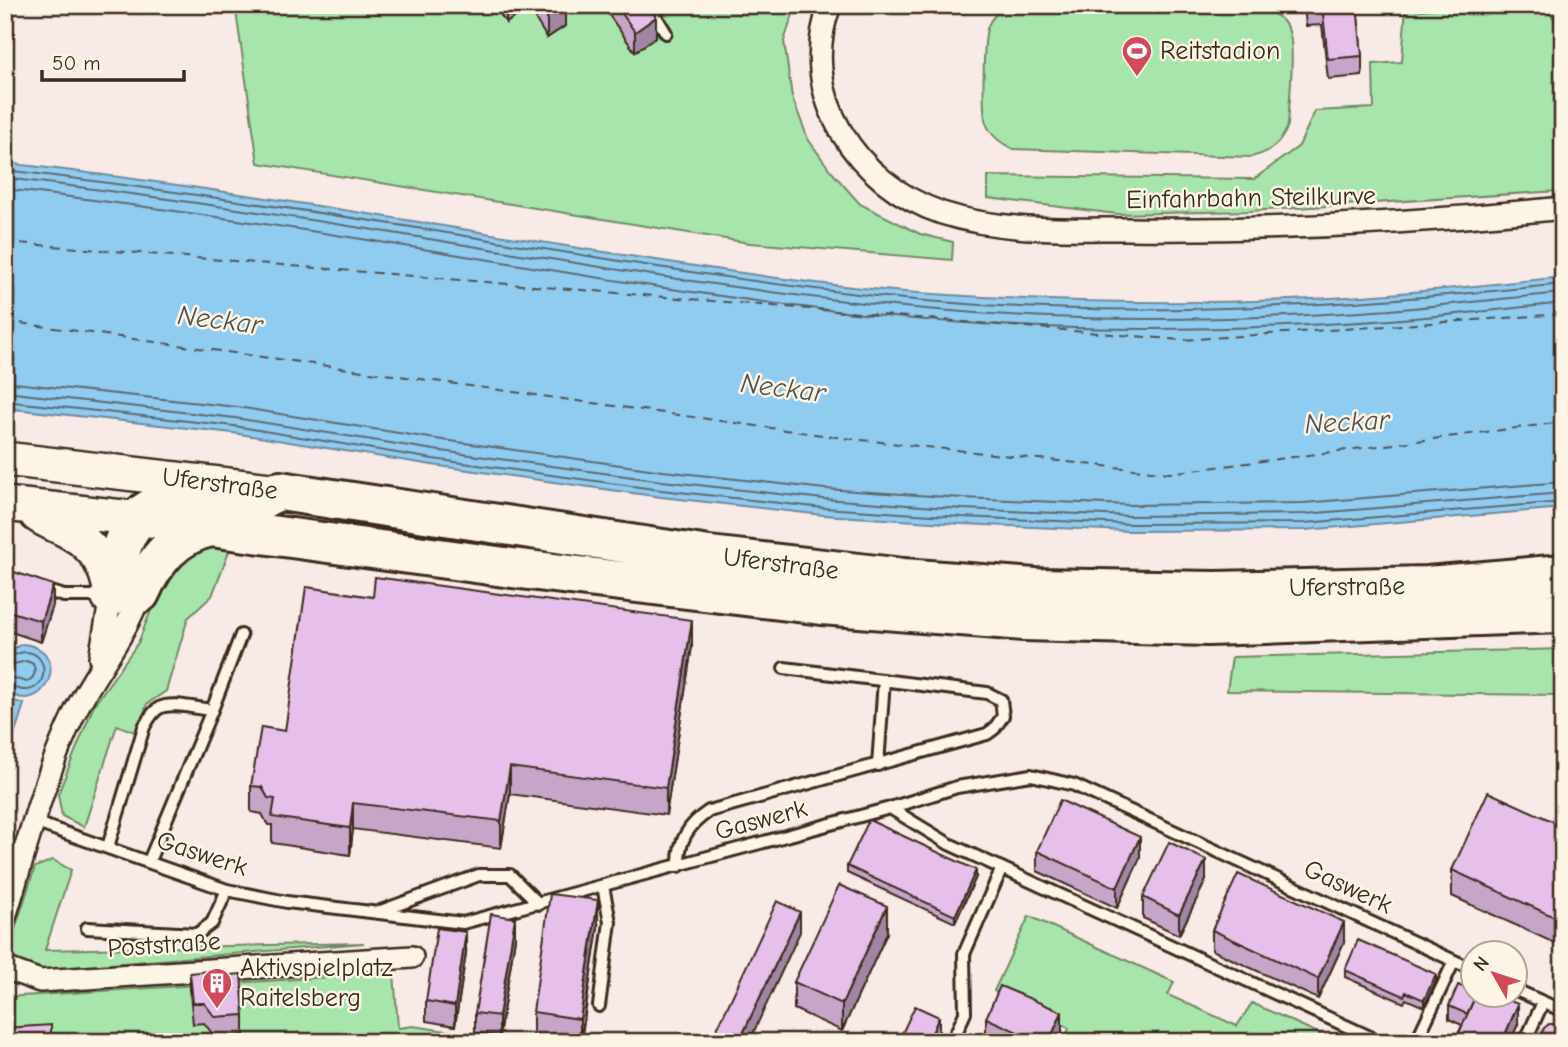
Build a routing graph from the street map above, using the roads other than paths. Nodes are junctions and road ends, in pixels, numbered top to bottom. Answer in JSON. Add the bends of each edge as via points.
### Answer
{"nodes":[{"id":1,"x":649,"y":5,"type":"edge"},
{"id":2,"x":830,"y":5,"type":"edge"},
{"id":3,"x":666,"y":33,"type":"dead end"},
{"id":4,"x":1563,"y":208,"type":"edge"},
{"id":5,"x":5,"y":459,"type":"edge"},
{"id":6,"x":64,"y":466,"type":"junction"},
{"id":7,"x":280,"y":491,"type":"junction"},
{"id":8,"x":12,"y":505,"type":"edge"},
{"id":9,"x":137,"y":518,"type":"junction"},
{"id":10,"x":211,"y":527,"type":"junction"},
{"id":11,"x":1563,"y":549,"type":"edge"},
{"id":12,"x":1563,"y":574,"type":"edge"},
{"id":13,"x":29,"y":585,"type":"edge"},
{"id":14,"x":1428,"y":586,"type":"junction"},
{"id":15,"x":126,"y":594,"type":"junction"},
{"id":16,"x":1559,"y":615,"type":"edge"},
{"id":17,"x":241,"y":635,"type":"dead end"},
{"id":18,"x":784,"y":668,"type":"dead end"},
{"id":19,"x":95,"y":674,"type":"junction"},
{"id":20,"x":884,"y":680,"type":"junction"},
{"id":21,"x":212,"y":710,"type":"junction"},
{"id":22,"x":878,"y":765,"type":"junction"},
{"id":23,"x":890,"y":808,"type":"junction"},
{"id":24,"x":34,"y":822,"type":"junction"},
{"id":25,"x":108,"y":847,"type":"junction"},
{"id":26,"x":149,"y":861,"type":"junction"},
{"id":27,"x":678,"y":866,"type":"junction"},
{"id":28,"x":1002,"y":868,"type":"junction"},
{"id":29,"x":603,"y":886,"type":"junction"},
{"id":30,"x":227,"y":890,"type":"junction"},
{"id":31,"x":539,"y":904,"type":"junction"},
{"id":32,"x":376,"y":913,"type":"junction"},
{"id":33,"x":5,"y":917,"type":"edge"},
{"id":34,"x":87,"y":928,"type":"dead end"},
{"id":35,"x":412,"y":957,"type":"dead end"},
{"id":36,"x":1454,"y":961,"type":"junction"},
{"id":37,"x":1460,"y":964,"type":"edge"},
{"id":38,"x":5,"y":968,"type":"edge"},
{"id":39,"x":1530,"y":996,"type":"edge"},
{"id":40,"x":1543,"y":1002,"type":"junction"},
{"id":41,"x":599,"y":1006,"type":"dead end"},
{"id":42,"x":1563,"y":1011,"type":"edge"},
{"id":43,"x":952,"y":1042,"type":"edge"},
{"id":44,"x":1381,"y":1042,"type":"edge"},
{"id":45,"x":1416,"y":1042,"type":"edge"},
{"id":46,"x":1525,"y":1042,"type":"edge"}],
"edges":[{"from":1,"to":3,"type":"lane"},
{"from":2,"to":4,"type":"street","name":"Einfahrbahn Steilkurve","via":[[820,61],[833,119],[881,180],[941,213],[1028,228],[1180,230],[1368,223]]},
{"from":5,"to":6,"type":"main road","name":"Uferstraße"},
{"from":6,"to":7,"type":"main road","name":"Uferstraße"},
{"from":6,"to":9,"type":"main road","via":[[106,486]]},
{"from":7,"to":9,"type":"highway","via":[[245,507],[166,504]]},
{"from":7,"to":14,"type":"highway","name":"Uferstraße","via":[[709,556],[903,578],[1035,587],[1201,590]]},
{"from":8,"to":9,"type":"main road","name":"Uferstraße"},
{"from":8,"to":15,"type":"main road","via":[[74,534],[89,546],[110,581]]},
{"from":9,"to":10,"type":"main road","name":"Uferstraße"},
{"from":9,"to":15,"type":"highway","via":[[123,540]]},
{"from":10,"to":15,"type":"highway","via":[[167,550]]},
{"from":10,"to":16,"type":"highway","name":"Uferstraße","via":[[744,596],[1011,620],[1209,626]]},
{"from":11,"to":14,"type":"highway","via":[[1490,559]]},
{"from":12,"to":14,"type":"highway","name":"Uferstraße"},
{"from":13,"to":15,"type":"lane","via":[[64,596]]},
{"from":15,"to":19,"type":"street"},
{"from":15,"to":19,"type":"street","via":[[130,622]]},
{"from":17,"to":21,"type":"lane"},
{"from":18,"to":20,"type":"lane"},
{"from":19,"to":24,"type":"street","via":[[64,736]]},
{"from":20,"to":22,"type":"lane"},
{"from":20,"to":22,"type":"lane","via":[[995,695],[1003,706],[1003,716],[987,734]]},
{"from":21,"to":25,"type":"lane","via":[[168,706],[151,715]]},
{"from":21,"to":26,"type":"lane"},
{"from":22,"to":27,"type":"lane","via":[[709,811],[684,835]]},
{"from":23,"to":27,"type":"lane","name":"Gaswerk"},
{"from":23,"to":28,"type":"lane","via":[[949,844]]},
{"from":23,"to":36,"type":"lane","name":"Gaswerk","via":[[957,787],[1031,775],[1074,785]]},
{"from":24,"to":25,"type":"lane","name":"Gaswerk"},
{"from":24,"to":33,"type":"street"},
{"from":25,"to":26,"type":"lane","name":"Gaswerk"},
{"from":26,"to":30,"type":"lane","name":"Gaswerk"},
{"from":27,"to":29,"type":"lane","name":"Gaswerk"},
{"from":28,"to":43,"type":"lane","via":[[964,954],[965,1013]]},
{"from":28,"to":44,"type":"lane"},
{"from":29,"to":31,"type":"lane","name":"Gaswerk"},
{"from":29,"to":41,"type":"lane","via":[[610,922]]},
{"from":30,"to":32,"type":"lane","name":"Gaswerk"},
{"from":30,"to":34,"type":"lane","via":[[212,923],[197,934]]},
{"from":31,"to":32,"type":"lane","name":"Gaswerk","via":[[463,923]]},
{"from":31,"to":32,"type":"lane","via":[[510,875],[479,876]]},
{"from":35,"to":38,"type":"street","name":"Poststraße","via":[[40,981]]},
{"from":36,"to":37,"type":"lane","name":"Gaswerk"},
{"from":36,"to":45,"type":"lane"},
{"from":39,"to":40,"type":"lane"},
{"from":40,"to":42,"type":"lane"},
{"from":40,"to":46,"type":"lane"}]}
